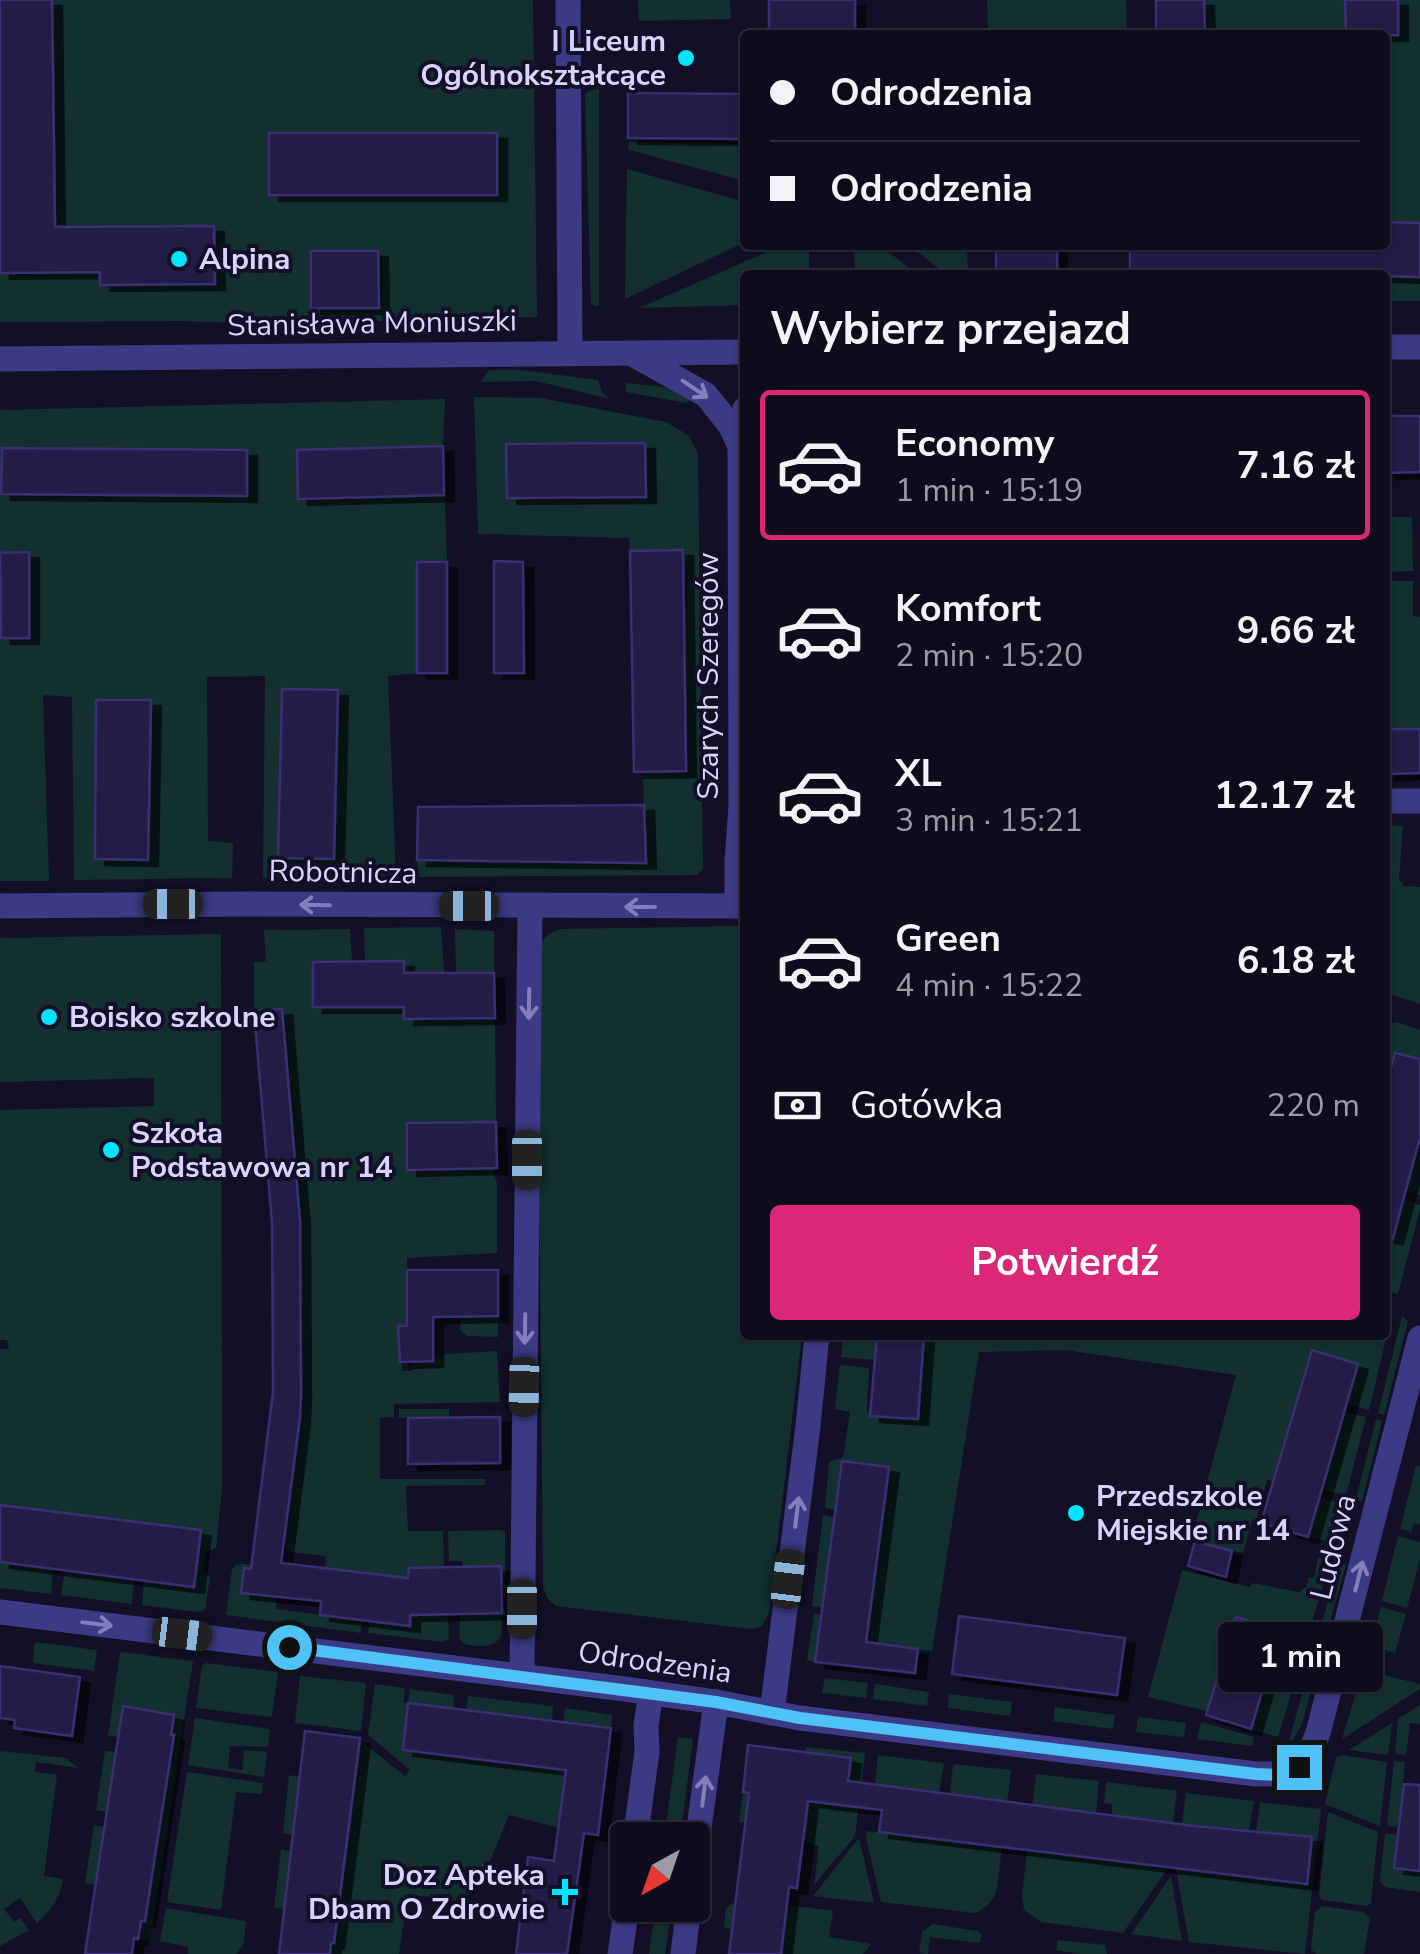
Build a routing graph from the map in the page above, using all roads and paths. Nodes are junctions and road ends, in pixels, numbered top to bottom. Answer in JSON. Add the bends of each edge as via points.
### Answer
{"nodes":[{"id":1,"x":568,"y":0,"type":"edge"},
{"id":2,"x":1390,"y":347,"type":"edge"},
{"id":3,"x":1420,"y":347,"type":"edge"},
{"id":4,"x":740,"y":352,"type":"edge"},
{"id":5,"x":570,"y":353,"type":"junction"},
{"id":6,"x":631,"y":354,"type":"junction"},
{"id":7,"x":0,"y":359,"type":"edge"},
{"id":8,"x":740,"y":446,"type":"edge"},
{"id":9,"x":1390,"y":801,"type":"edge"},
{"id":10,"x":1420,"y":801,"type":"edge"},
{"id":11,"x":740,"y":834,"type":"edge"},
{"id":12,"x":740,"y":895,"type":"edge"},
{"id":13,"x":0,"y":906,"type":"edge"},
{"id":14,"x":530,"y":906,"type":"junction"},
{"id":15,"x":740,"y":906,"type":"edge"},
{"id":16,"x":1420,"y":1338,"type":"edge"},
{"id":17,"x":816,"y":1340,"type":"edge"},
{"id":18,"x":0,"y":1612,"type":"edge"},
{"id":19,"x":522,"y":1676,"type":"junction"},
{"id":20,"x":651,"y":1693,"type":"junction"},
{"id":21,"x":716,"y":1702,"type":"junction"},
{"id":22,"x":772,"y":1713,"type":"junction"},
{"id":23,"x":1299,"y":1767,"type":"joint"},
{"id":24,"x":637,"y":1822,"type":"edge"},
{"id":25,"x":700,"y":1822,"type":"edge"},
{"id":26,"x":625,"y":1922,"type":"edge"},
{"id":27,"x":687,"y":1922,"type":"edge"},
{"id":28,"x":620,"y":1954,"type":"edge"},
{"id":29,"x":683,"y":1954,"type":"edge"}],
"edges":[{"from":1,"to":5,"type":"street"},
{"from":2,"to":3,"type":"street"},
{"from":4,"to":6,"type":"street","name":"Stanisława Moniuszki"},
{"from":5,"to":6,"type":"street","name":"Stanisława Moniuszki"},
{"from":5,"to":7,"type":"street","name":"Stanisława Moniuszki"},
{"from":6,"to":8,"type":"street","one_way":true,"via":[[706,395]]},
{"from":9,"to":10,"type":"street"},
{"from":11,"to":12,"type":"street","name":"Szarych Szeregów"},
{"from":14,"to":13,"type":"street","name":"Robotnicza","one_way":true},
{"from":15,"to":14,"type":"street","name":"Robotnicza","one_way":true},
{"from":14,"to":19,"type":"street","one_way":true},
{"from":23,"to":16,"type":"street","name":"Ludowa","one_way":true,"via":[[1318,1733]]},
{"from":22,"to":17,"type":"street","one_way":true},
{"from":18,"to":19,"type":"street","name":"Odrodzenia","one_way":true},
{"from":19,"to":20,"type":"street","name":"Odrodzenia"},
{"from":20,"to":21,"type":"street","name":"Odrodzenia"},
{"from":20,"to":24,"type":"street"},
{"from":21,"to":22,"type":"street","name":"Odrodzenia"},
{"from":25,"to":21,"type":"street","one_way":true},
{"from":22,"to":23,"type":"street","name":"Odrodzenia","via":[[1256,1774]]},
{"from":26,"to":28,"type":"street"},
{"from":27,"to":29,"type":"street"}]}
